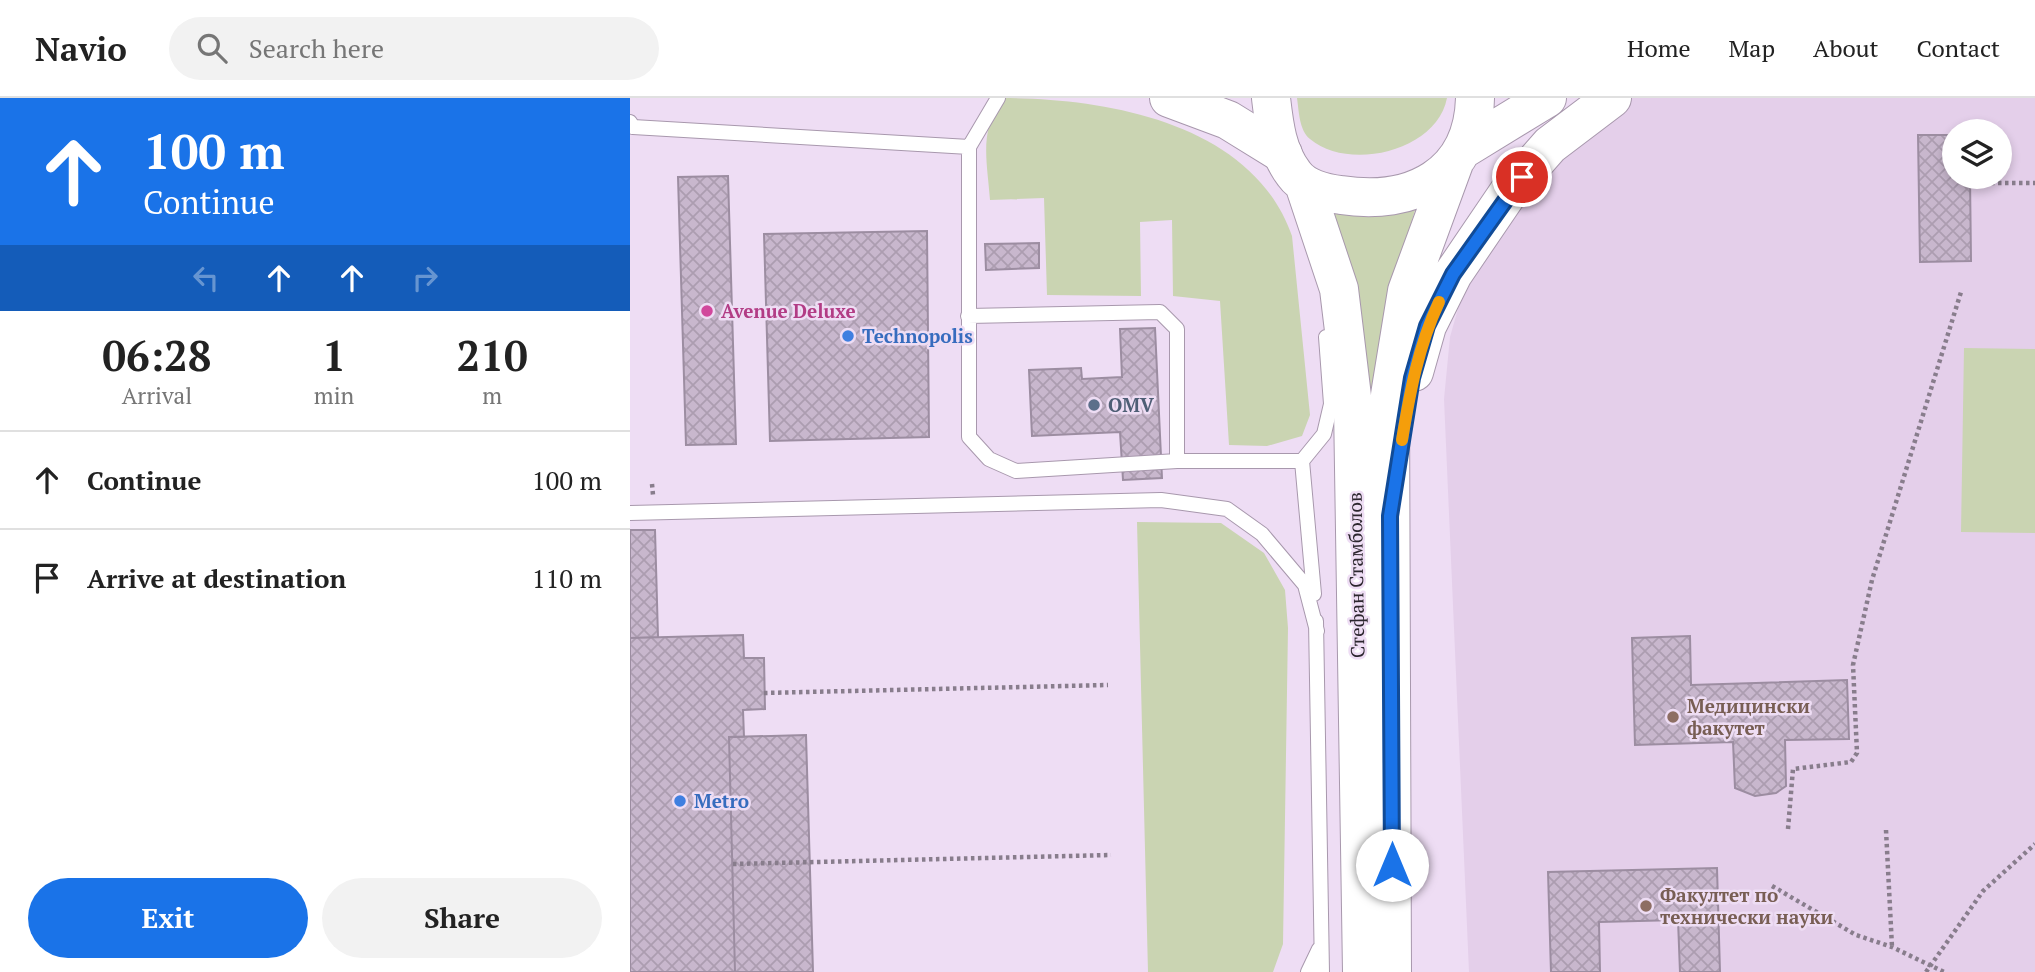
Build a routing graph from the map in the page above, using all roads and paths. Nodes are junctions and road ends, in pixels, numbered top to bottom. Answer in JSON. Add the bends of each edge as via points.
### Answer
{"nodes":[{"id":1,"x":998,"y":98,"type":"edge"},
{"id":2,"x":1169,"y":98,"type":"edge"},
{"id":3,"x":1271,"y":98,"type":"edge"},
{"id":4,"x":1475,"y":98,"type":"edge"},
{"id":5,"x":1547,"y":98,"type":"edge"},
{"id":6,"x":1612,"y":98,"type":"edge"},
{"id":7,"x":632,"y":124,"type":"edge"},
{"id":8,"x":969,"y":147,"type":"junction"},
{"id":9,"x":1458,"y":156,"type":"junction"},
{"id":10,"x":1293,"y":169,"type":"junction"},
{"id":11,"x":2012,"y":183,"type":"edge"},
{"id":12,"x":2035,"y":183,"type":"edge"},
{"id":13,"x":1320,"y":227,"type":"junction"},
{"id":14,"x":1323,"y":291,"type":"dead end"},
{"id":15,"x":1961,"y":292,"type":"dead end"},
{"id":16,"x":968,"y":316,"type":"junction"},
{"id":17,"x":1325,"y":316,"type":"dead end"},
{"id":18,"x":1177,"y":461,"type":"junction"},
{"id":19,"x":1302,"y":461,"type":"junction"},
{"id":20,"x":630,"y":513,"type":"edge"},
{"id":21,"x":1390,"y":516,"type":"junction"},
{"id":22,"x":1317,"y":631,"type":"junction"},
{"id":23,"x":1108,"y":685,"type":"dead end"},
{"id":24,"x":764,"y":693,"type":"dead end"},
{"id":25,"x":1788,"y":828,"type":"dead end"},
{"id":26,"x":1886,"y":830,"type":"dead end"},
{"id":27,"x":2035,"y":844,"type":"edge"},
{"id":28,"x":1111,"y":855,"type":"dead end"},
{"id":29,"x":733,"y":864,"type":"dead end"},
{"id":30,"x":1772,"y":886,"type":"dead end"},
{"id":31,"x":1320,"y":947,"type":"junction"},
{"id":32,"x":1892,"y":947,"type":"junction"},
{"id":33,"x":1930,"y":966,"type":"junction"},
{"id":34,"x":1308,"y":972,"type":"edge"},
{"id":35,"x":1322,"y":972,"type":"edge"},
{"id":36,"x":1362,"y":972,"type":"edge"},
{"id":37,"x":1392,"y":972,"type":"edge"},
{"id":38,"x":1926,"y":972,"type":"edge"},
{"id":39,"x":1944,"y":972,"type":"edge"}],
"edges":[{"from":1,"to":8,"type":"lane"},
{"from":2,"to":10,"type":"main road","via":[[1228,120]]},
{"from":3,"to":10,"type":"main road","name":"Стефан Стамболов","via":[[1277,139]]},
{"from":4,"to":9,"type":"main road","name":"Стефан Стамболов","via":[[1471,130]]},
{"from":5,"to":9,"type":"main road"},
{"from":6,"to":21,"type":"main road","via":[[1550,145],[1508,194],[1453,274],[1427,326],[1412,378]]},
{"from":7,"to":8,"type":"lane"},
{"from":8,"to":16,"type":"lane"},
{"from":9,"to":10,"type":"main road","via":[[1439,178],[1423,187],[1383,197],[1337,194]]},
{"from":9,"to":21,"type":"main road","name":"Стефан Стамболов","via":[[1406,291],[1390,395]]},
{"from":10,"to":13,"type":"main road","name":"Стефан Стамболов"},
{"from":11,"to":12,"type":"path"},
{"from":13,"to":14,"type":"lane"},
{"from":13,"to":36,"type":"main road","name":"Стефан Стамболов","via":[[1339,289],[1353,405]]},
{"from":15,"to":25,"type":"path","via":[[1872,580],[1858,640],[1853,665],[1857,753],[1850,762],[1793,769]]},
{"from":16,"to":18,"type":"lane","via":[[969,437],[989,459],[1016,471]]},
{"from":16,"to":18,"type":"lane","via":[[1160,312],[1177,329]]},
{"from":17,"to":19,"type":"lane","via":[[1331,404],[1324,434]]},
{"from":18,"to":19,"type":"lane"},
{"from":19,"to":22,"type":"lane"},
{"from":20,"to":22,"type":"lane","via":[[1161,500],[1227,509],[1262,534],[1306,585]]},
{"from":21,"to":37,"type":"main road","name":"Стефан Стамболов"},
{"from":22,"to":31,"type":"lane"},
{"from":23,"to":24,"type":"path"},
{"from":26,"to":32,"type":"path"},
{"from":27,"to":33,"type":"path","via":[[1983,891]]},
{"from":28,"to":29,"type":"path"},
{"from":30,"to":32,"type":"path","via":[[1856,935]]},
{"from":31,"to":34,"type":"lane"},
{"from":31,"to":35,"type":"lane"},
{"from":32,"to":33,"type":"path"},
{"from":33,"to":38,"type":"path"},
{"from":33,"to":39,"type":"path"}]}
